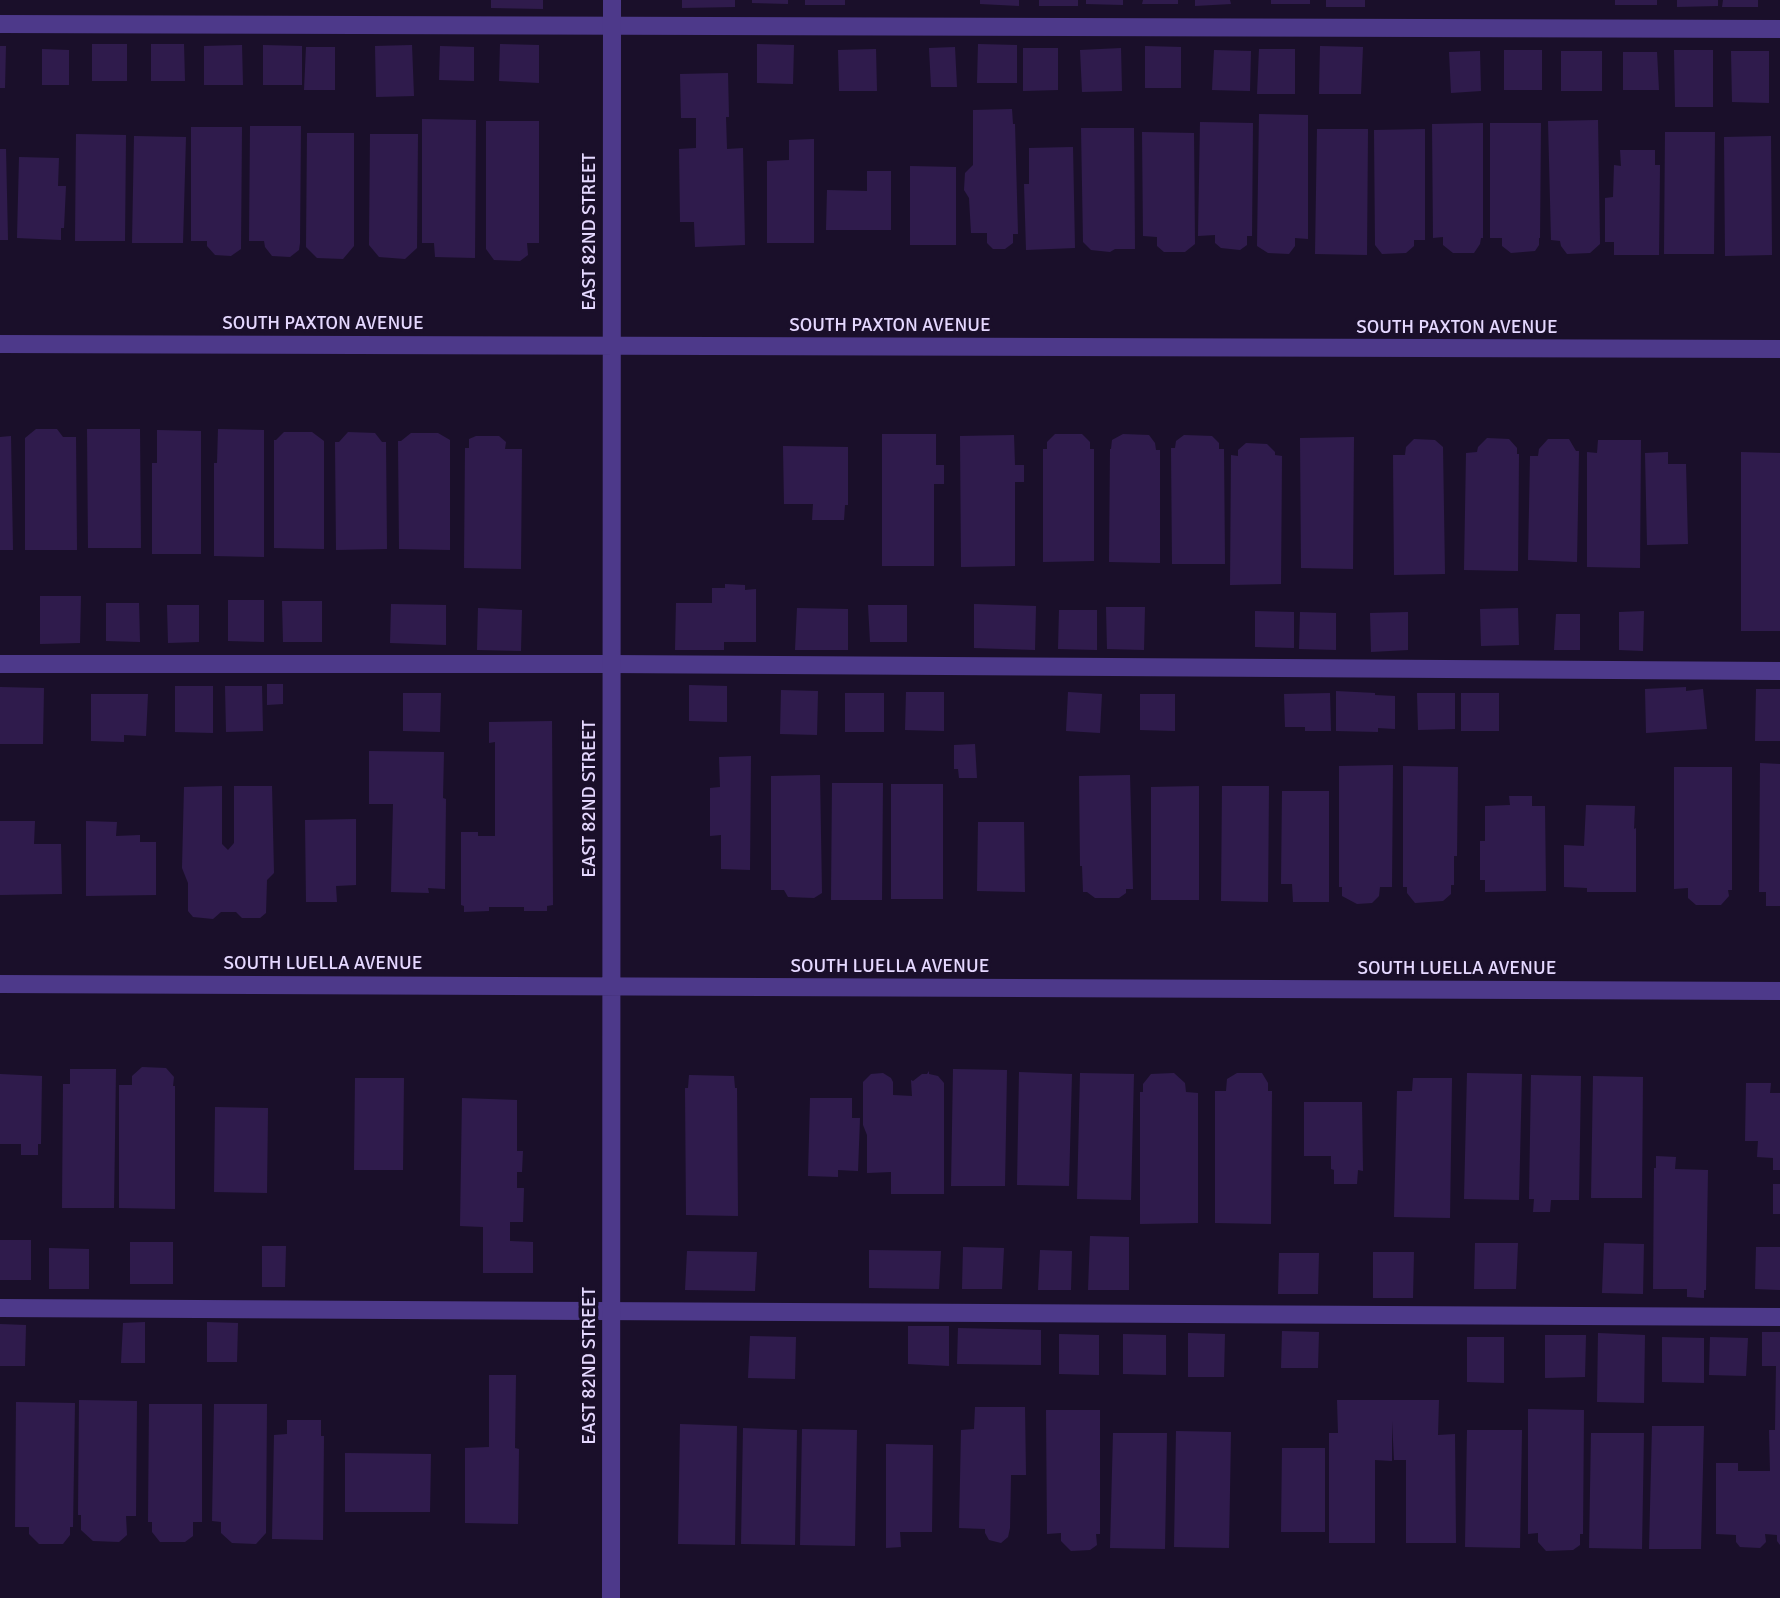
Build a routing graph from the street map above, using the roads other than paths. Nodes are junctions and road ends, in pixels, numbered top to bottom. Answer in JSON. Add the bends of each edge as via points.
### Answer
{"nodes":[{"id":1,"x":612,"y":0,"type":"edge"},
{"id":2,"x":0,"y":24,"type":"edge"},
{"id":3,"x":612,"y":26,"type":"junction"},
{"id":4,"x":1780,"y":29,"type":"edge"},
{"id":5,"x":0,"y":344,"type":"edge"},
{"id":6,"x":612,"y":346,"type":"junction"},
{"id":7,"x":1780,"y":349,"type":"edge"},
{"id":8,"x":0,"y":664,"type":"edge"},
{"id":9,"x":611,"y":664,"type":"junction"},
{"id":10,"x":1780,"y":671,"type":"edge"},
{"id":11,"x":0,"y":984,"type":"edge"},
{"id":12,"x":611,"y":986,"type":"junction"},
{"id":13,"x":1780,"y":991,"type":"edge"},
{"id":14,"x":0,"y":1308,"type":"edge"},
{"id":15,"x":611,"y":1311,"type":"junction"},
{"id":16,"x":1780,"y":1318,"type":"edge"},
{"id":17,"x":611,"y":1598,"type":"edge"}],
"edges":[{"from":1,"to":3,"type":"street","name":"EAST 82ND STREET"},
{"from":2,"to":3,"type":"street"},
{"from":3,"to":4,"type":"street"},
{"from":3,"to":6,"type":"street","name":"EAST 82ND STREET"},
{"from":5,"to":6,"type":"street","name":"SOUTH PAXTON AVENUE"},
{"from":6,"to":7,"type":"street","name":"SOUTH PAXTON AVENUE"},
{"from":6,"to":9,"type":"street","name":"EAST 82ND STREET"},
{"from":8,"to":9,"type":"street"},
{"from":9,"to":10,"type":"street"},
{"from":9,"to":12,"type":"street","name":"EAST 82ND STREET"},
{"from":11,"to":12,"type":"street","name":"SOUTH LUELLA AVENUE"},
{"from":12,"to":13,"type":"street","name":"SOUTH LUELLA AVENUE"},
{"from":12,"to":15,"type":"street","name":"EAST 82ND STREET"},
{"from":14,"to":15,"type":"street"},
{"from":15,"to":16,"type":"street"},
{"from":15,"to":17,"type":"street","name":"EAST 82ND STREET"}]}
